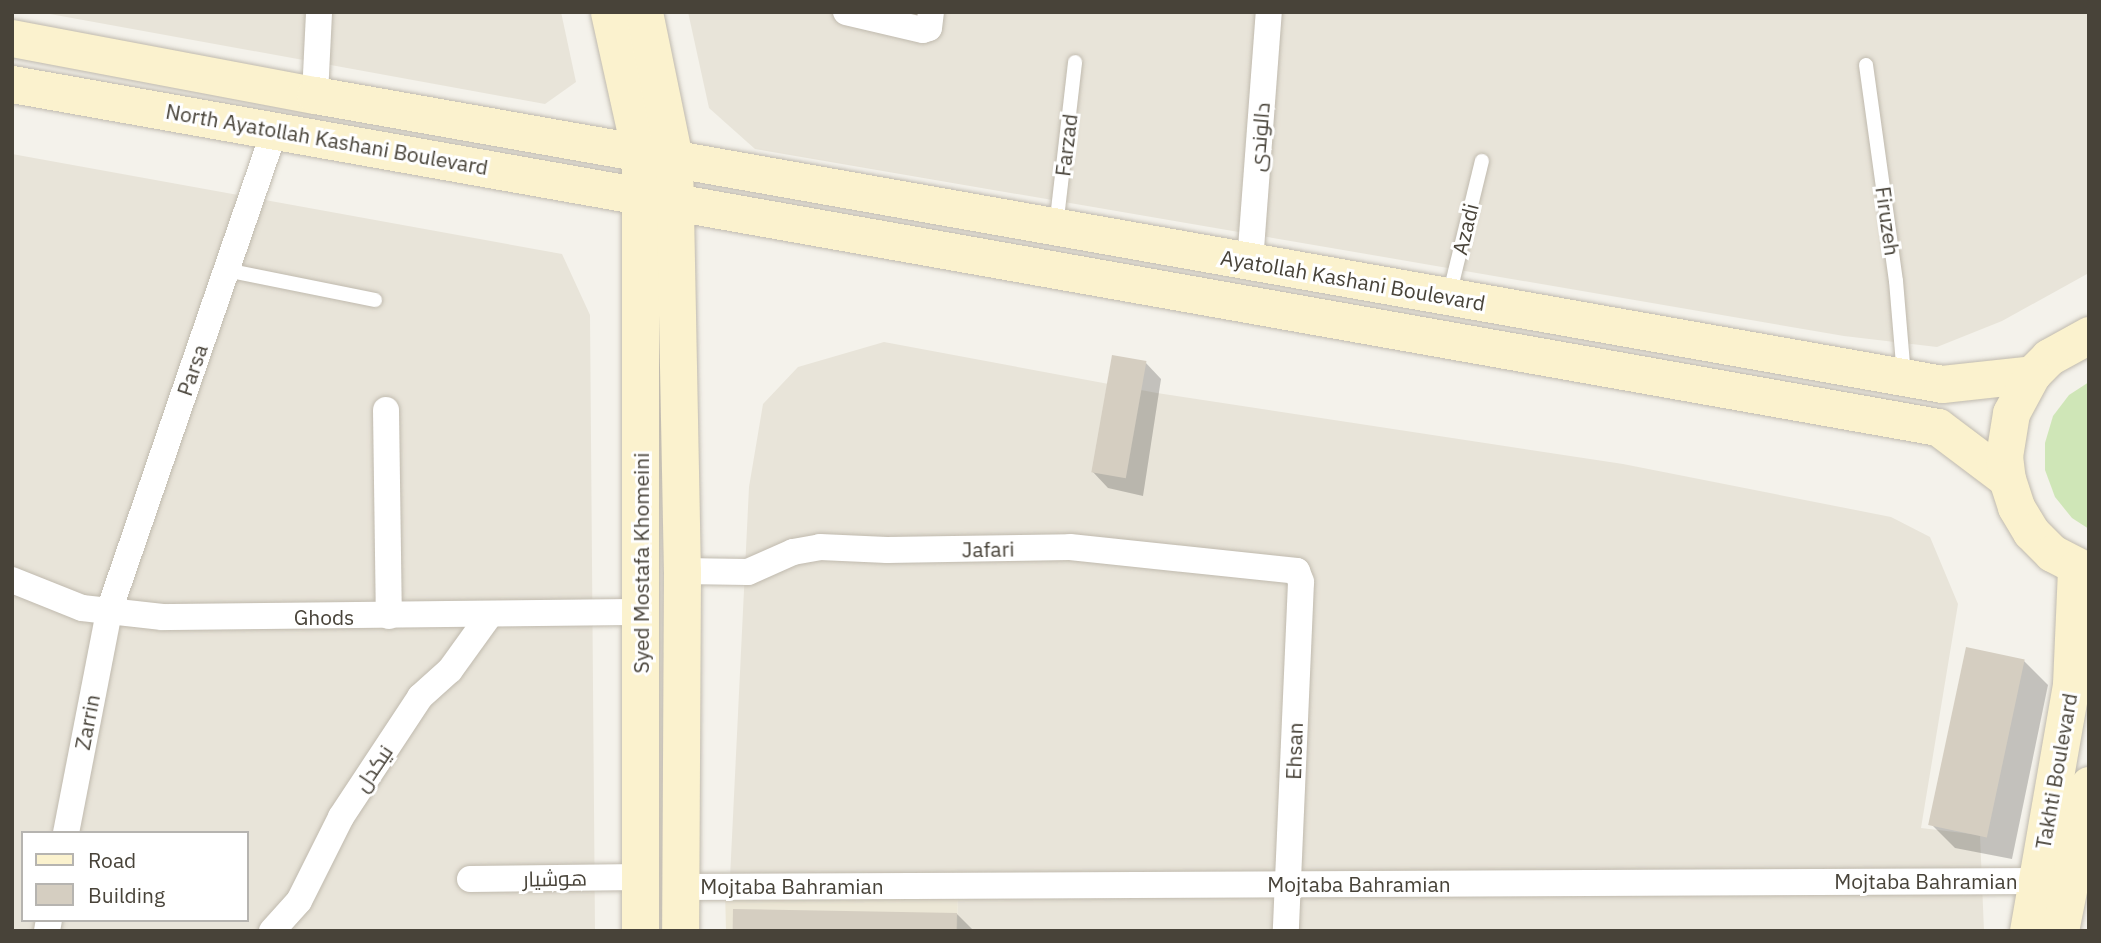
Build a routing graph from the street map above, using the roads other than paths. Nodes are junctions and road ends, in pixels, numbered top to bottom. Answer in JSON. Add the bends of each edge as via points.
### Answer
{"nodes":[{"id":1,"x":319,"y":12,"type":"edge"},
{"id":2,"x":609,"y":12,"type":"edge"},
{"id":3,"x":644,"y":12,"type":"edge"},
{"id":4,"x":846,"y":12,"type":"edge"},
{"id":5,"x":932,"y":12,"type":"edge"},
{"id":6,"x":1269,"y":12,"type":"edge"},
{"id":7,"x":12,"y":38,"type":"edge"},
{"id":8,"x":1075,"y":62,"type":"dead end"},
{"id":9,"x":1866,"y":65,"type":"dead end"},
{"id":10,"x":12,"y":84,"type":"edge"},
{"id":11,"x":315,"y":95,"type":"junction"},
{"id":12,"x":275,"y":129,"type":"junction"},
{"id":13,"x":657,"y":155,"type":"junction"},
{"id":14,"x":1482,"y":161,"type":"dead end"},
{"id":15,"x":658,"y":198,"type":"junction"},
{"id":16,"x":1056,"y":228,"type":"junction"},
{"id":17,"x":1250,"y":262,"type":"junction"},
{"id":18,"x":226,"y":270,"type":"junction"},
{"id":19,"x":1449,"y":297,"type":"junction"},
{"id":20,"x":375,"y":300,"type":"dead end"},
{"id":21,"x":2089,"y":335,"type":"edge"},
{"id":22,"x":2032,"y":374,"type":"junction"},
{"id":23,"x":1905,"y":378,"type":"junction"},
{"id":24,"x":386,"y":410,"type":"dead end"},
{"id":25,"x":2007,"y":479,"type":"junction"},
{"id":26,"x":2083,"y":570,"type":"edge"},
{"id":27,"x":682,"y":571,"type":"junction"},
{"id":28,"x":1297,"y":571,"type":"joint"},
{"id":29,"x":12,"y":580,"type":"edge"},
{"id":30,"x":109,"y":611,"type":"junction"},
{"id":31,"x":641,"y":612,"type":"junction"},
{"id":32,"x":389,"y":616,"type":"junction"},
{"id":33,"x":489,"y":616,"type":"junction"},
{"id":34,"x":2089,"y":785,"type":"edge"},
{"id":35,"x":66,"y":831,"type":"edge"},
{"id":36,"x":641,"y":877,"type":"junction"},
{"id":37,"x":470,"y":879,"type":"dead end"},
{"id":38,"x":2037,"y":881,"type":"junction"},
{"id":39,"x":1289,"y":884,"type":"junction"},
{"id":40,"x":680,"y":887,"type":"junction"},
{"id":41,"x":272,"y":931,"type":"edge"},
{"id":42,"x":640,"y":931,"type":"edge"},
{"id":43,"x":680,"y":931,"type":"edge"},
{"id":44,"x":1286,"y":931,"type":"edge"},
{"id":45,"x":2028,"y":931,"type":"edge"},
{"id":46,"x":2060,"y":931,"type":"edge"}],
"edges":[{"from":1,"to":11,"type":"street"},
{"from":2,"to":13,"type":"main road"},
{"from":3,"to":13,"type":"main road"},
{"from":4,"to":5,"type":"street","via":[[923,30],[929,27]]},
{"from":6,"to":17,"type":"street","name":"دالوندی"},
{"from":7,"to":11,"type":"main road","name":"North Ayatollah Kashani Boulevard"},
{"from":8,"to":16,"type":"lane","name":"Farzad"},
{"from":9,"to":23,"type":"lane","name":"Firuzeh"},
{"from":10,"to":12,"type":"main road","name":"North Ayatollah Kashani Boulevard"},
{"from":11,"to":13,"type":"main road","name":"North Ayatollah Kashani Boulevard"},
{"from":12,"to":15,"type":"main road","name":"North Ayatollah Kashani Boulevard"},
{"from":12,"to":18,"type":"street","name":"Parsa"},
{"from":13,"to":15,"type":"main road"},
{"from":13,"to":16,"type":"main road","name":"Ayatollah Kashani Boulevard"},
{"from":14,"to":19,"type":"lane","name":"Azadi"},
{"from":15,"to":25,"type":"main road","name":"Ayatollah Kashani Boulevard","via":[[1938,427]]},
{"from":15,"to":27,"type":"main road","name":"Syed Mostafa Khomeini"},
{"from":15,"to":31,"type":"main road","name":"Syed Mostafa Khomeini"},
{"from":16,"to":17,"type":"main road","name":"Ayatollah Kashani Boulevard"},
{"from":17,"to":19,"type":"main road","name":"Ayatollah Kashani Boulevard"},
{"from":18,"to":20,"type":"lane"},
{"from":18,"to":30,"type":"street","name":"Parsa"},
{"from":19,"to":23,"type":"main road","name":"Ayatollah Kashani Boulevard"},
{"from":21,"to":22,"type":"main road","via":[[2049,357]]},
{"from":22,"to":23,"type":"main road","name":"Ayatollah Kashani Boulevard","via":[[1942,384]]},
{"from":22,"to":25,"type":"main road","via":[[2008,424]]},
{"from":24,"to":32,"type":"street"},
{"from":25,"to":26,"type":"main road","via":[[2031,532],[2052,553]]},
{"from":26,"to":38,"type":"main road","name":"Takhti Boulevard","via":[[2071,684]]},
{"from":27,"to":28,"type":"street","name":"Jafari","via":[[748,572],[793,552],[820,547],[887,551],[1070,547]]},
{"from":27,"to":40,"type":"main road","name":"Syed Mostafa Khomeini"},
{"from":28,"to":39,"type":"street","name":"Ehsan","via":[[1301,582]]},
{"from":29,"to":30,"type":"street","name":"Ghods","via":[[82,608]]},
{"from":30,"to":32,"type":"street","name":"Ghods","via":[[162,617]]},
{"from":30,"to":35,"type":"street","name":"Zarrin"},
{"from":31,"to":33,"type":"street","name":"Ghods"},
{"from":31,"to":36,"type":"main road","name":"Syed Mostafa Khomeini"},
{"from":32,"to":33,"type":"street","name":"Ghods"},
{"from":33,"to":41,"type":"street","name":"نیکدل","via":[[450,670],[420,697],[341,817],[299,901]]},
{"from":34,"to":46,"type":"main road","name":"Takhti Boulevard"},
{"from":36,"to":37,"type":"street","name":"هوشیار"},
{"from":36,"to":42,"type":"main road","name":"Syed Mostafa Khomeini"},
{"from":38,"to":39,"type":"street","name":"Mojtaba Bahramian"},
{"from":38,"to":45,"type":"main road","name":"Takhti Boulevard"},
{"from":39,"to":40,"type":"street","name":"Mojtaba Bahramian"},
{"from":39,"to":44,"type":"street","name":"Ehsan"},
{"from":40,"to":43,"type":"main road","name":"Syed Mostafa Khomeini"}]}
